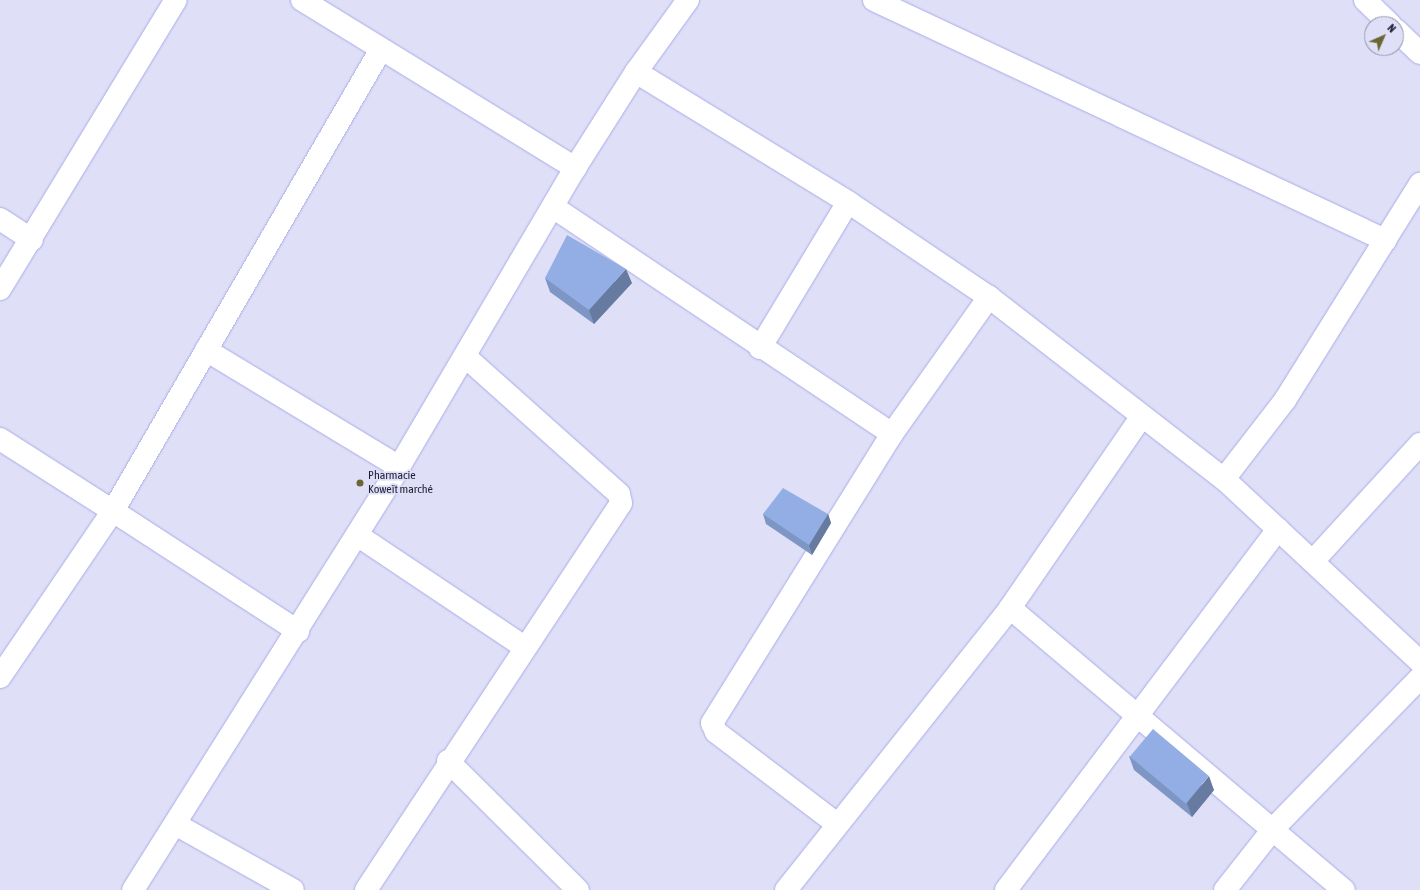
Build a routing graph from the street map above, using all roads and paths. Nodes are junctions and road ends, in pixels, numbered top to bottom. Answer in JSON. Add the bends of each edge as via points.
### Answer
{"nodes":[{"id":1,"x":176,"y":0,"type":"edge"},
{"id":2,"x":302,"y":0,"type":"edge"},
{"id":3,"x":874,"y":0,"type":"edge"},
{"id":4,"x":1365,"y":0,"type":"edge"},
{"id":5,"x":682,"y":2,"type":"edge"},
{"id":6,"x":1382,"y":16,"type":"edge"},
{"id":7,"x":1404,"y":38,"type":"edge"},
{"id":8,"x":380,"y":51,"type":"junction"},
{"id":9,"x":1420,"y":53,"type":"edge"},
{"id":10,"x":636,"y":72,"type":"junction"},
{"id":11,"x":575,"y":168,"type":"junction"},
{"id":12,"x":1420,"y":184,"type":"edge"},
{"id":13,"x":848,"y":202,"type":"junction"},
{"id":14,"x":552,"y":208,"type":"junction"},
{"id":15,"x":0,"y":219,"type":"edge"},
{"id":16,"x":32,"y":240,"type":"junction"},
{"id":17,"x":1385,"y":240,"type":"junction"},
{"id":18,"x":0,"y":289,"type":"edge"},
{"id":19,"x":989,"y":297,"type":"junction"},
{"id":20,"x":760,"y":348,"type":"junction"},
{"id":21,"x":206,"y":350,"type":"junction"},
{"id":22,"x":466,"y":357,"type":"junction"},
{"id":23,"x":1142,"y":416,"type":"junction"},
{"id":24,"x":892,"y":434,"type":"junction"},
{"id":25,"x":0,"y":439,"type":"edge"},
{"id":26,"x":1420,"y":444,"type":"edge"},
{"id":27,"x":399,"y":467,"type":"junction"},
{"id":28,"x":1224,"y":479,"type":"junction"},
{"id":29,"x":113,"y":511,"type":"junction"},
{"id":30,"x":1278,"y":529,"type":"junction"},
{"id":31,"x":357,"y":535,"type":"junction"},
{"id":32,"x":1314,"y":560,"type":"junction"},
{"id":33,"x":1010,"y":608,"type":"junction"},
{"id":34,"x":298,"y":631,"type":"junction"},
{"id":35,"x":524,"y":647,"type":"junction"},
{"id":36,"x":1420,"y":662,"type":"edge"},
{"id":37,"x":0,"y":676,"type":"edge"},
{"id":38,"x":1420,"y":678,"type":"edge"},
{"id":39,"x":1139,"y":714,"type":"junction"},
{"id":40,"x":448,"y":761,"type":"junction"},
{"id":41,"x":175,"y":824,"type":"junction"},
{"id":42,"x":837,"y":824,"type":"junction"},
{"id":43,"x":1273,"y":829,"type":"junction"},
{"id":44,"x":133,"y":890,"type":"edge"},
{"id":45,"x":293,"y":890,"type":"edge"},
{"id":46,"x":366,"y":890,"type":"edge"},
{"id":47,"x":578,"y":890,"type":"edge"},
{"id":48,"x":786,"y":890,"type":"edge"},
{"id":49,"x":1006,"y":890,"type":"edge"},
{"id":50,"x":1225,"y":890,"type":"edge"},
{"id":51,"x":1344,"y":890,"type":"edge"}],
"edges":[{"from":1,"to":16,"type":"street"},
{"from":2,"to":8,"type":"street"},
{"from":3,"to":17,"type":"street"},
{"from":4,"to":6,"type":"street"},
{"from":5,"to":10,"type":"street"},
{"from":7,"to":9,"type":"street"},
{"from":8,"to":11,"type":"street"},
{"from":8,"to":21,"type":"street"},
{"from":10,"to":11,"type":"street"},
{"from":10,"to":13,"type":"street"},
{"from":11,"to":14,"type":"street"},
{"from":12,"to":17,"type":"street"},
{"from":13,"to":19,"type":"street"},
{"from":13,"to":20,"type":"street"},
{"from":14,"to":20,"type":"street"},
{"from":14,"to":22,"type":"street"},
{"from":15,"to":16,"type":"street"},
{"from":16,"to":18,"type":"street"},
{"from":17,"to":28,"type":"street","via":[[1284,400]]},
{"from":19,"to":23,"type":"street"},
{"from":19,"to":24,"type":"street"},
{"from":20,"to":24,"type":"street"},
{"from":21,"to":27,"type":"street"},
{"from":21,"to":29,"type":"street"},
{"from":22,"to":27,"type":"street"},
{"from":22,"to":35,"type":"street","via":[[619,494],[621,503]]},
{"from":23,"to":28,"type":"street"},
{"from":23,"to":33,"type":"street"},
{"from":24,"to":42,"type":"street","via":[[712,723],[716,732]]},
{"from":25,"to":29,"type":"street"},
{"from":26,"to":32,"type":"street"},
{"from":27,"to":31,"type":"street"},
{"from":28,"to":30,"type":"street"},
{"from":29,"to":34,"type":"street"},
{"from":29,"to":37,"type":"street"},
{"from":30,"to":32,"type":"street"},
{"from":30,"to":39,"type":"street"},
{"from":31,"to":34,"type":"street"},
{"from":31,"to":35,"type":"street"},
{"from":32,"to":36,"type":"street"},
{"from":33,"to":39,"type":"street"},
{"from":33,"to":42,"type":"street"},
{"from":34,"to":41,"type":"street"},
{"from":35,"to":40,"type":"street"},
{"from":38,"to":43,"type":"street"},
{"from":39,"to":43,"type":"street"},
{"from":39,"to":49,"type":"street"},
{"from":40,"to":46,"type":"street"},
{"from":40,"to":47,"type":"street"},
{"from":41,"to":44,"type":"street"},
{"from":41,"to":45,"type":"street"},
{"from":42,"to":48,"type":"street"},
{"from":43,"to":50,"type":"street"},
{"from":43,"to":51,"type":"street"}]}
